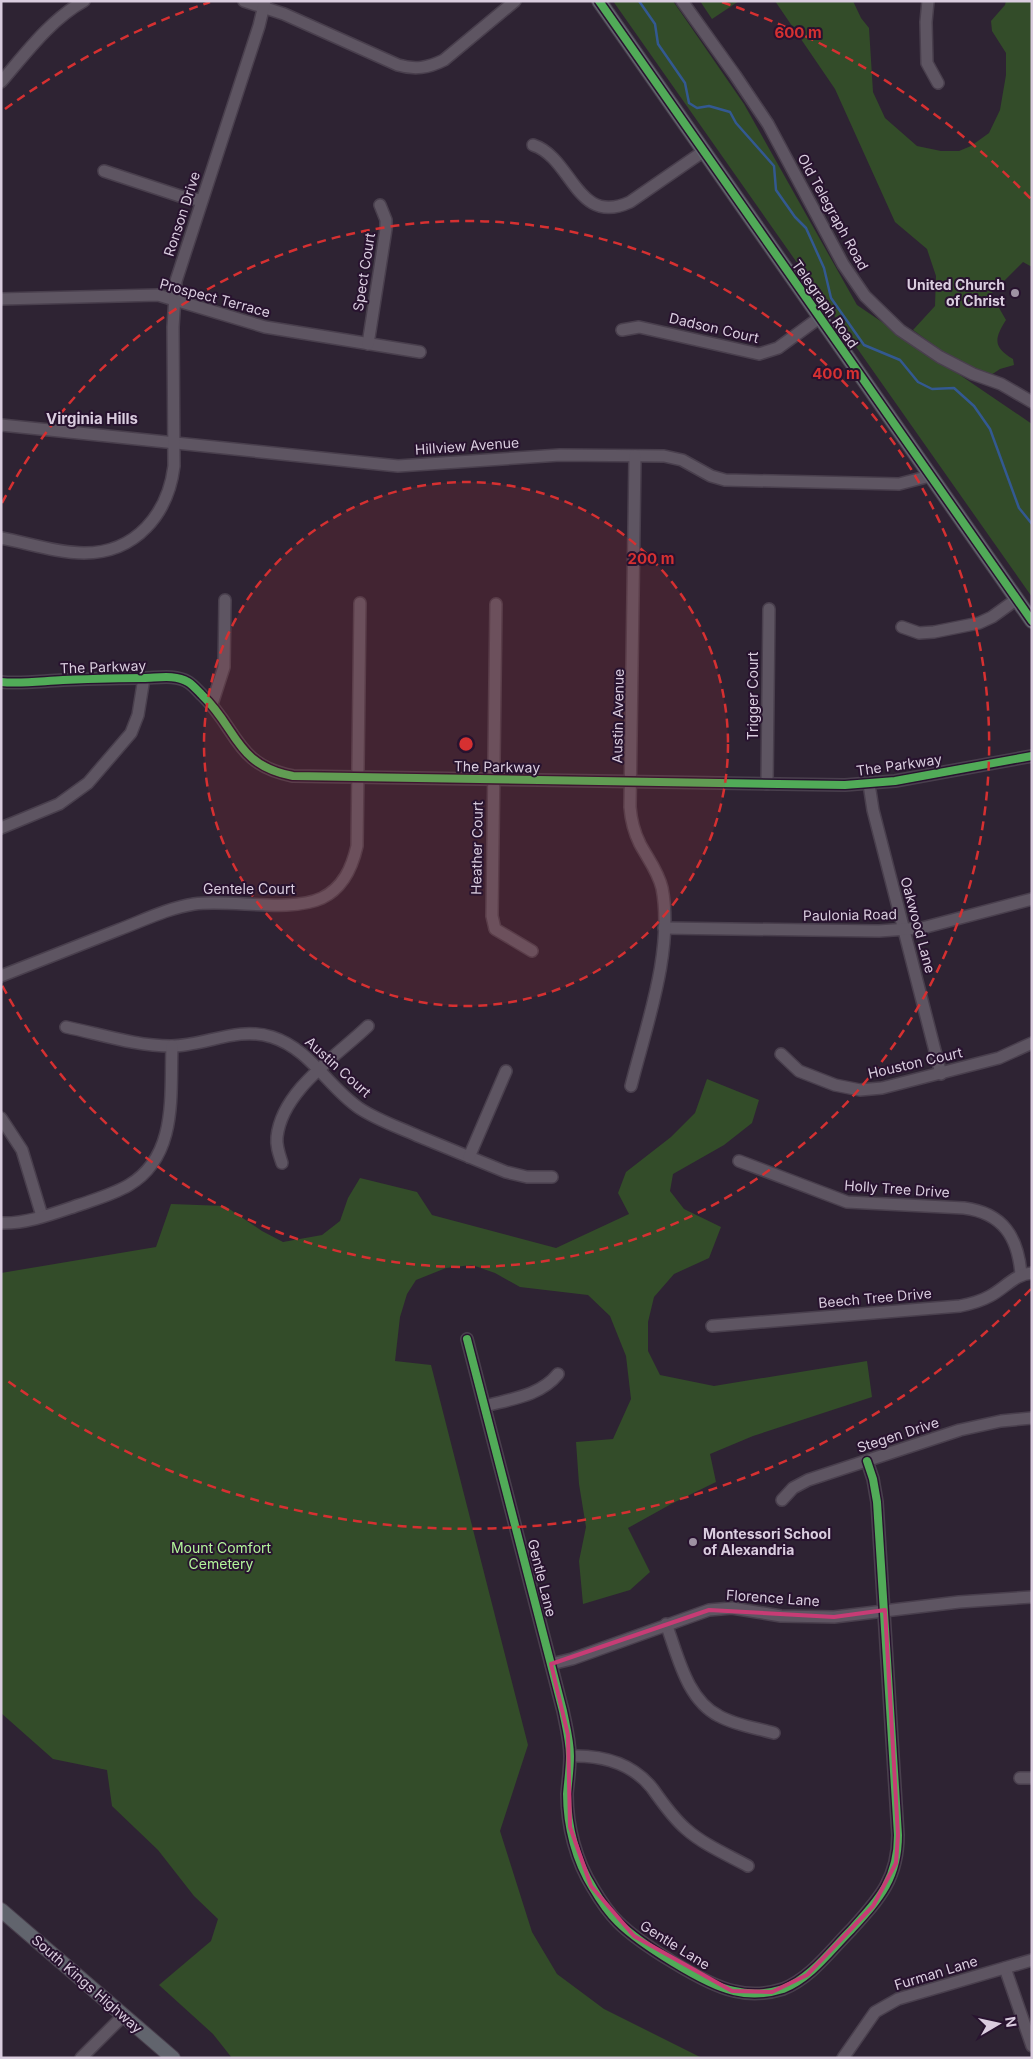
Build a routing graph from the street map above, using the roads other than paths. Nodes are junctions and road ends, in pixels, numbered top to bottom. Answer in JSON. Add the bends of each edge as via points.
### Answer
{"nodes":[{"id":1,"x":84,"y":1,"type":"edge"},
{"id":2,"x":244,"y":1,"type":"edge"},
{"id":3,"x":515,"y":1,"type":"edge"},
{"id":4,"x":599,"y":1,"type":"edge"},
{"id":5,"x":682,"y":1,"type":"edge"},
{"id":6,"x":928,"y":1,"type":"edge"},
{"id":7,"x":264,"y":4,"type":"edge"},
{"id":8,"x":3,"y":76,"type":"edge"},
{"id":9,"x":938,"y":83,"type":"dead end"},
{"id":10,"x":534,"y":145,"type":"dead end"},
{"id":11,"x":704,"y":150,"type":"junction"},
{"id":12,"x":104,"y":171,"type":"dead end"},
{"id":13,"x":202,"y":200,"type":"junction"},
{"id":14,"x":380,"y":206,"type":"dead end"},
{"id":15,"x":1,"y":299,"type":"edge"},
{"id":16,"x":174,"y":299,"type":"junction"},
{"id":17,"x":819,"y":318,"type":"junction"},
{"id":18,"x":622,"y":330,"type":"dead end"},
{"id":19,"x":368,"y":344,"type":"junction"},
{"id":20,"x":420,"y":352,"type":"dead end"},
{"id":21,"x":1032,"y":402,"type":"edge"},
{"id":22,"x":1,"y":425,"type":"edge"},
{"id":23,"x":174,"y":443,"type":"junction"},
{"id":24,"x":635,"y":456,"type":"junction"},
{"id":25,"x":930,"y":476,"type":"junction"},
{"id":26,"x":1,"y":538,"type":"edge"},
{"id":27,"x":1016,"y":599,"type":"junction"},
{"id":28,"x":225,"y":600,"type":"dead end"},
{"id":29,"x":360,"y":603,"type":"dead end"},
{"id":30,"x":496,"y":604,"type":"dead end"},
{"id":31,"x":768,"y":609,"type":"dead end"},
{"id":32,"x":1032,"y":621,"type":"edge"},
{"id":33,"x":902,"y":628,"type":"dead end"},
{"id":34,"x":144,"y":678,"type":"junction"},
{"id":35,"x":1,"y":682,"type":"edge"},
{"id":36,"x":212,"y":704,"type":"junction"},
{"id":37,"x":1032,"y":756,"type":"edge"},
{"id":38,"x":358,"y":778,"type":"junction"},
{"id":39,"x":493,"y":780,"type":"junction"},
{"id":40,"x":630,"y":782,"type":"junction"},
{"id":41,"x":767,"y":784,"type":"junction"},
{"id":42,"x":869,"y":784,"type":"junction"},
{"id":43,"x":1,"y":828,"type":"edge"},
{"id":44,"x":1032,"y":899,"type":"edge"},
{"id":45,"x":664,"y":928,"type":"junction"},
{"id":46,"x":904,"y":929,"type":"junction"},
{"id":47,"x":532,"y":951,"type":"dead end"},
{"id":48,"x":1,"y":976,"type":"edge"},
{"id":49,"x":368,"y":1026,"type":"dead end"},
{"id":50,"x":66,"y":1027,"type":"dead end"},
{"id":51,"x":1032,"y":1043,"type":"edge"},
{"id":52,"x":172,"y":1046,"type":"junction"},
{"id":53,"x":781,"y":1054,"type":"dead end"},
{"id":54,"x":319,"y":1070,"type":"junction"},
{"id":55,"x":506,"y":1071,"type":"dead end"},
{"id":56,"x":941,"y":1074,"type":"junction"},
{"id":57,"x":630,"y":1086,"type":"dead end"},
{"id":58,"x":1,"y":1118,"type":"edge"},
{"id":59,"x":469,"y":1157,"type":"junction"},
{"id":60,"x":739,"y":1161,"type":"dead end"},
{"id":61,"x":282,"y":1163,"type":"dead end"},
{"id":62,"x":552,"y":1176,"type":"dead end"},
{"id":63,"x":42,"y":1216,"type":"junction"},
{"id":64,"x":1,"y":1223,"type":"edge"},
{"id":65,"x":1026,"y":1274,"type":"edge"},
{"id":66,"x":712,"y":1326,"type":"dead end"},
{"id":67,"x":467,"y":1338,"type":"dead end"},
{"id":68,"x":558,"y":1374,"type":"dead end"},
{"id":69,"x":485,"y":1406,"type":"junction"},
{"id":70,"x":1032,"y":1418,"type":"edge"},
{"id":71,"x":867,"y":1461,"type":"junction"},
{"id":72,"x":782,"y":1500,"type":"dead end"},
{"id":73,"x":1032,"y":1597,"type":"edge"},
{"id":74,"x":885,"y":1610,"type":"junction"},
{"id":75,"x":666,"y":1624,"type":"junction"},
{"id":76,"x":551,"y":1664,"type":"junction"},
{"id":77,"x":774,"y":1733,"type":"dead end"},
{"id":78,"x":570,"y":1756,"type":"junction"},
{"id":79,"x":748,"y":1866,"type":"dead end"},
{"id":80,"x":1,"y":1910,"type":"edge"},
{"id":81,"x":1032,"y":1960,"type":"edge"},
{"id":82,"x":1005,"y":1968,"type":"junction"},
{"id":83,"x":124,"y":2015,"type":"junction"},
{"id":84,"x":1032,"y":2046,"type":"edge"},
{"id":85,"x":170,"y":2057,"type":"edge"},
{"id":86,"x":80,"y":2058,"type":"edge"},
{"id":87,"x":844,"y":2058,"type":"edge"}],
"edges":[{"from":1,"to":8,"type":"street","via":[[48,28]]},
{"from":2,"to":7,"type":"street"},
{"from":3,"to":7,"type":"street","via":[[444,60],[418,68],[398,65]]},
{"from":4,"to":11,"type":"main road","name":"Telegraph Road"},
{"from":5,"to":21,"type":"street","name":"Old Telegraph Road","via":[[768,124],[842,264],[865,296],[894,325],[940,357],[1001,384]]},
{"from":6,"to":9,"type":"street","via":[[927,63]]},
{"from":7,"to":13,"type":"street","name":"Ronson Drive"},
{"from":10,"to":11,"type":"street","via":[[551,155],[584,198],[606,208],[630,202]]},
{"from":11,"to":17,"type":"main road","name":"Telegraph Road"},
{"from":12,"to":13,"type":"street","via":[[186,198]]},
{"from":13,"to":16,"type":"street","name":"Ronson Drive","via":[[176,281]]},
{"from":14,"to":19,"type":"street","name":"Spect Court","via":[[386,229]]},
{"from":15,"to":16,"type":"street","name":"Prospect Terrace","via":[[158,295]]},
{"from":16,"to":19,"type":"street","name":"Prospect Terrace","via":[[265,328]]},
{"from":16,"to":23,"type":"street","name":"Ronson Drive"},
{"from":17,"to":18,"type":"street","name":"Dadson Court","via":[[778,348],[759,354],[639,327]]},
{"from":17,"to":25,"type":"main road","name":"Telegraph Road"},
{"from":19,"to":20,"type":"street","name":"Prospect Terrace"},
{"from":22,"to":23,"type":"street","name":"Hillview Avenue"},
{"from":23,"to":24,"type":"street","name":"Hillview Avenue","via":[[398,466],[560,455]]},
{"from":23,"to":26,"type":"street","name":"Ronson Drive","via":[[173,476],[163,506],[152,522],[126,542],[84,553]]},
{"from":24,"to":25,"type":"street","name":"Hillview Avenue","via":[[682,460],[711,476],[726,480],[899,484]]},
{"from":24,"to":40,"type":"street","name":"Austin Avenue"},
{"from":25,"to":27,"type":"main road","name":"Telegraph Road"},
{"from":27,"to":32,"type":"main road","name":"Telegraph Road"},
{"from":27,"to":33,"type":"street","via":[[979,623],[919,633]]},
{"from":28,"to":36,"type":"street","via":[[224,668]]},
{"from":29,"to":38,"type":"street","name":"Gentele Court"},
{"from":30,"to":39,"type":"street","name":"Heather Court"},
{"from":31,"to":41,"type":"street","name":"Trigger Court"},
{"from":34,"to":35,"type":"street","name":"The Parkway"},
{"from":34,"to":36,"type":"street","name":"The Parkway","via":[[170,677],[189,682]]},
{"from":34,"to":43,"type":"street","via":[[131,733],[88,783],[59,804]]},
{"from":36,"to":38,"type":"street","name":"The Parkway","via":[[242,749],[271,771],[293,776]]},
{"from":37,"to":42,"type":"street","name":"The Parkway"},
{"from":38,"to":39,"type":"street","name":"The Parkway"},
{"from":38,"to":48,"type":"street","name":"Gentele Court","via":[[354,859],[343,881],[323,897],[297,904],[212,903],[177,908]]},
{"from":39,"to":40,"type":"street","name":"The Parkway"},
{"from":39,"to":47,"type":"street","name":"Heather Court","via":[[492,916],[495,928]]},
{"from":40,"to":41,"type":"street","name":"The Parkway"},
{"from":40,"to":45,"type":"street","name":"Austin Avenue","via":[[632,823],[659,878]]},
{"from":41,"to":42,"type":"street","name":"The Parkway"},
{"from":42,"to":46,"type":"street","name":"Oakwood Lane"},
{"from":44,"to":46,"type":"street","name":"Paulonia Road","via":[[922,928]]},
{"from":45,"to":46,"type":"street","name":"Paulonia Road","via":[[879,932]]},
{"from":45,"to":57,"type":"street","name":"Austin Avenue","via":[[661,966]]},
{"from":46,"to":56,"type":"street","name":"Oakwood Lane"},
{"from":49,"to":54,"type":"street"},
{"from":50,"to":52,"type":"street","name":"Austin Court","via":[[151,1045]]},
{"from":51,"to":56,"type":"street","name":"Houston Court","via":[[999,1058]]},
{"from":52,"to":54,"type":"street","name":"Austin Court","via":[[237,1034],[264,1035],[289,1044]]},
{"from":52,"to":63,"type":"street","via":[[168,1129],[163,1147],[152,1164],[138,1179],[120,1190]]},
{"from":53,"to":56,"type":"street","name":"Houston Court","via":[[806,1074],[854,1089],[882,1088]]},
{"from":54,"to":59,"type":"street","name":"Austin Court","via":[[350,1101],[373,1116]]},
{"from":54,"to":61,"type":"street","via":[[294,1097],[283,1115],[277,1138]]},
{"from":55,"to":59,"type":"street"},
{"from":58,"to":63,"type":"street","via":[[22,1150]]},
{"from":59,"to":62,"type":"street","name":"Austin Court","via":[[517,1175]]},
{"from":60,"to":65,"type":"street","name":"Holly Tree Drive","via":[[847,1202],[964,1208],[982,1212],[1002,1224],[1011,1235]]},
{"from":63,"to":64,"type":"street"},
{"from":65,"to":66,"type":"street","name":"Beech Tree Drive","via":[[990,1296],[960,1306]]},
{"from":67,"to":69,"type":"street","name":"Gentle Lane"},
{"from":68,"to":69,"type":"street","via":[[536,1392]]},
{"from":69,"to":76,"type":"street","name":"Gentle Lane"},
{"from":70,"to":71,"type":"street","name":"Stegen Drive","via":[[974,1426]]},
{"from":71,"to":72,"type":"street","name":"Stegen Drive","via":[[803,1482]]},
{"from":71,"to":74,"type":"street","name":"Gentle Lane","via":[[877,1502]]},
{"from":73,"to":74,"type":"street","name":"Florence Lane"},
{"from":74,"to":75,"type":"street","name":"Florence Lane","via":[[809,1618],[721,1609],[698,1612]]},
{"from":74,"to":78,"type":"street","name":"Gentle Lane","via":[[898,1835],[896,1863],[887,1886],[873,1906],[812,1970],[788,1986],[755,1994],[724,1988],[654,1950],[618,1922],[592,1886],[574,1848],[568,1807]]},
{"from":75,"to":76,"type":"street","name":"Florence Lane"},
{"from":75,"to":77,"type":"street","via":[[690,1686],[702,1704],[720,1717]]},
{"from":76,"to":78,"type":"street","name":"Gentle Lane"},
{"from":78,"to":79,"type":"street","via":[[601,1757],[628,1768],[648,1784],[668,1812],[688,1831]]},
{"from":80,"to":83,"type":"main road","name":"South Kings Highway"},
{"from":81,"to":82,"type":"street","name":"Furman Lane"},
{"from":82,"to":84,"type":"street"},
{"from":82,"to":87,"type":"street","name":"Furman Lane","via":[[898,1999],[875,2012]]},
{"from":83,"to":85,"type":"main road","name":"South Kings Highway"},
{"from":83,"to":86,"type":"street"}]}
